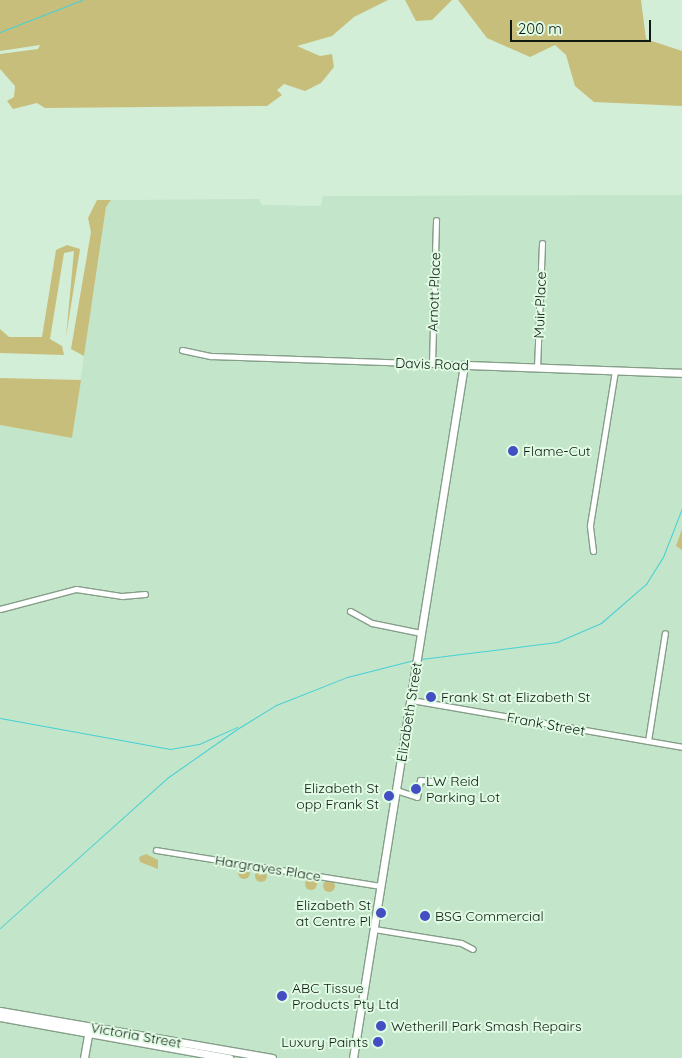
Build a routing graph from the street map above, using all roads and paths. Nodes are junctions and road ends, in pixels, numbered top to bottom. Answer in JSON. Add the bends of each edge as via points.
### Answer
{"nodes":[{"id":1,"x":436,"y":220,"type":"dead end"},
{"id":2,"x":542,"y":243,"type":"dead end"},
{"id":3,"x":182,"y":350,"type":"dead end"},
{"id":4,"x":432,"y":364,"type":"junction"},
{"id":5,"x":464,"y":365,"type":"junction"},
{"id":6,"x":537,"y":368,"type":"junction"},
{"id":7,"x":615,"y":371,"type":"junction"},
{"id":8,"x":682,"y":373,"type":"edge"},
{"id":9,"x":593,"y":551,"type":"dead end"},
{"id":10,"x":145,"y":594,"type":"dead end"},
{"id":11,"x":0,"y":609,"type":"edge"},
{"id":12,"x":350,"y":611,"type":"dead end"},
{"id":13,"x":421,"y":633,"type":"junction"},
{"id":14,"x":665,"y":633,"type":"dead end"},
{"id":15,"x":411,"y":700,"type":"junction"},
{"id":16,"x":648,"y":741,"type":"junction"},
{"id":17,"x":682,"y":747,"type":"edge"},
{"id":18,"x":431,"y":781,"type":"dead end"},
{"id":19,"x":396,"y":790,"type":"junction"},
{"id":20,"x":156,"y":850,"type":"dead end"},
{"id":21,"x":381,"y":886,"type":"junction"},
{"id":22,"x":374,"y":930,"type":"junction"},
{"id":23,"x":473,"y":949,"type":"dead end"},
{"id":24,"x":0,"y":1011,"type":"edge"},
{"id":25,"x":0,"y":1017,"type":"edge"},
{"id":26,"x":89,"y":1029,"type":"junction"},
{"id":27,"x":84,"y":1058,"type":"edge"},
{"id":28,"x":229,"y":1058,"type":"edge"},
{"id":29,"x":272,"y":1058,"type":"edge"},
{"id":30,"x":353,"y":1058,"type":"edge"}],
"edges":[{"from":1,"to":4,"type":"street","name":"Arnott Place"},
{"from":2,"to":6,"type":"street","name":"Muir Place"},
{"from":3,"to":4,"type":"street","name":"Davis Road","via":[[212,356]]},
{"from":4,"to":5,"type":"street","name":"Davis Road"},
{"from":5,"to":6,"type":"street","name":"Davis Road"},
{"from":5,"to":13,"type":"street","name":"Elizabeth Street"},
{"from":6,"to":7,"type":"street","name":"Davis Road"},
{"from":7,"to":8,"type":"street","name":"Davis Road"},
{"from":7,"to":9,"type":"street","via":[[590,525]]},
{"from":10,"to":11,"type":"street","via":[[122,596],[76,589]]},
{"from":12,"to":13,"type":"street","via":[[372,623]]},
{"from":13,"to":15,"type":"street","name":"Elizabeth Street"},
{"from":14,"to":16,"type":"street"},
{"from":15,"to":16,"type":"street","name":"Frank Street"},
{"from":15,"to":19,"type":"street","name":"Elizabeth Street"},
{"from":16,"to":17,"type":"street","name":"Frank Street"},
{"from":18,"to":19,"type":"street","via":[[420,780],[417,797]]},
{"from":19,"to":21,"type":"street","name":"Elizabeth Street"},
{"from":20,"to":21,"type":"street","name":"Hargraves Place"},
{"from":21,"to":22,"type":"street","name":"Elizabeth Street"},
{"from":22,"to":23,"type":"street","via":[[461,942]]},
{"from":22,"to":30,"type":"street","name":"Elizabeth Street"},
{"from":24,"to":26,"type":"street","name":"Victoria Street"},
{"from":25,"to":26,"type":"street","name":"Victoria Street"},
{"from":26,"to":27,"type":"street"},
{"from":26,"to":28,"type":"street","name":"Victoria Street"},
{"from":26,"to":29,"type":"street","name":"Victoria Street"}]}
